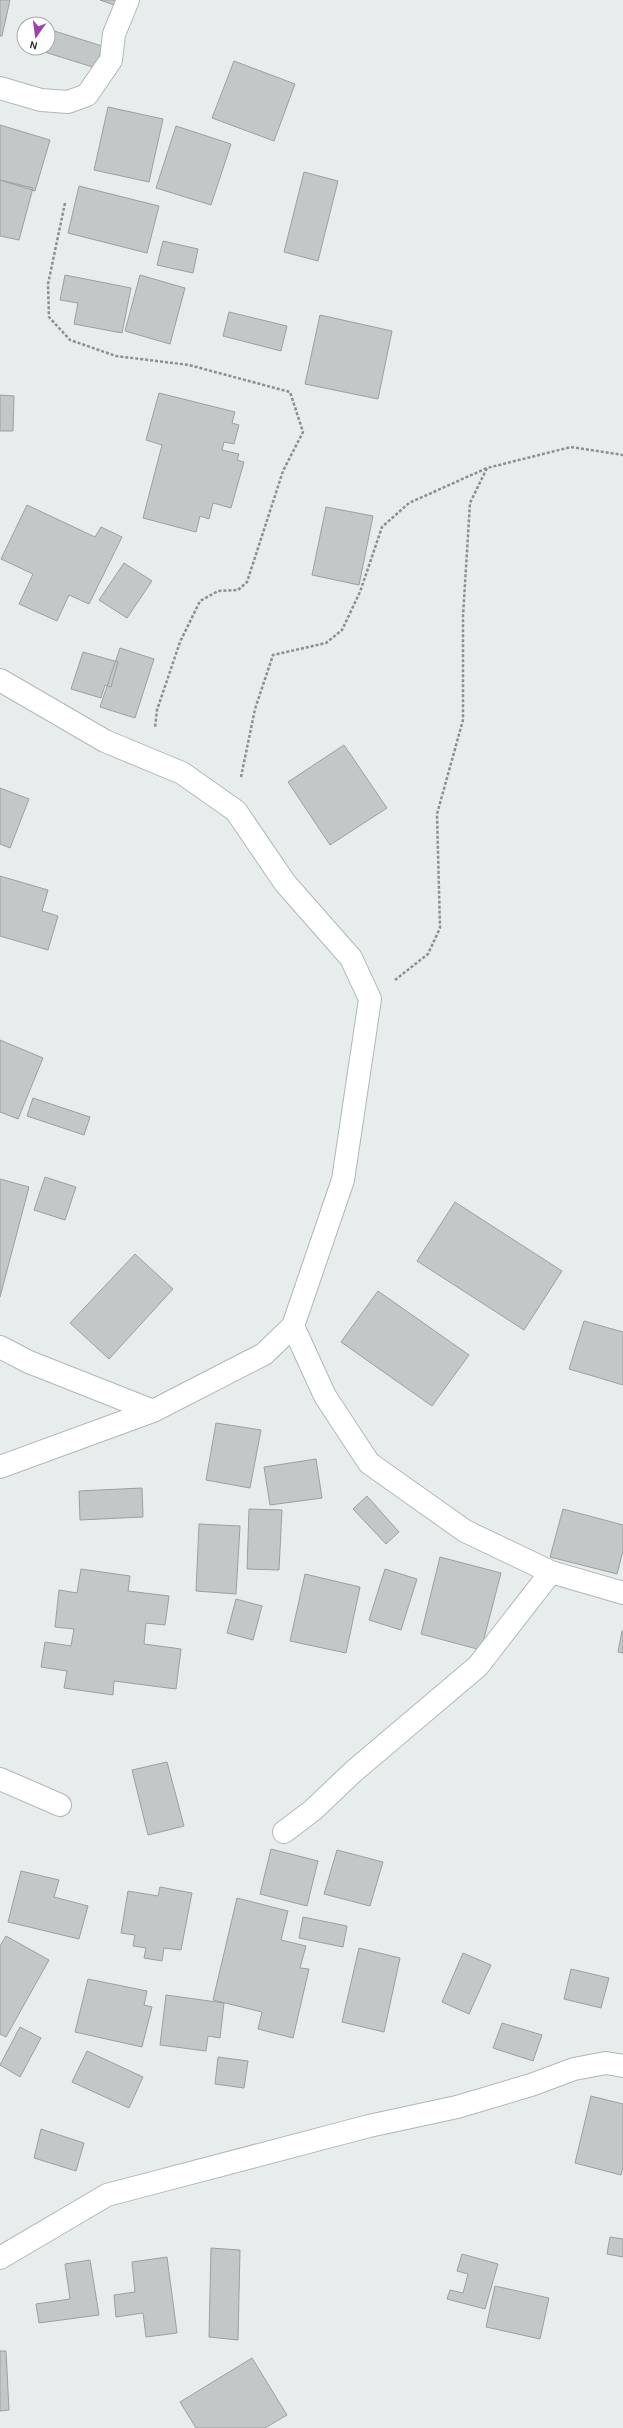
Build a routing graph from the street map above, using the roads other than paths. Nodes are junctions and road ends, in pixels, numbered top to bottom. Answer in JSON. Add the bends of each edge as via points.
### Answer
{"nodes":[{"id":1,"x":128,"y":0,"type":"edge"},
{"id":2,"x":0,"y":88,"type":"edge"},
{"id":3,"x":0,"y":680,"type":"edge"},
{"id":4,"x":293,"y":1326,"type":"junction"},
{"id":5,"x":0,"y":1348,"type":"edge"},
{"id":6,"x":153,"y":1411,"type":"junction"},
{"id":7,"x":0,"y":1467,"type":"edge"},
{"id":8,"x":551,"y":1572,"type":"junction"},
{"id":9,"x":623,"y":1593,"type":"edge"},
{"id":10,"x":0,"y":1779,"type":"edge"},
{"id":11,"x":60,"y":1805,"type":"dead end"},
{"id":12,"x":284,"y":1832,"type":"dead end"},
{"id":13,"x":623,"y":2066,"type":"edge"},
{"id":14,"x":0,"y":2258,"type":"edge"}],
"edges":[{"from":1,"to":2,"type":"street","via":[[114,34],[111,60],[87,95],[68,102],[41,100]]},
{"from":3,"to":4,"type":"street","via":[[105,741],[182,773],[236,811],[285,883],[351,958],[370,999],[343,1180]]},
{"from":4,"to":6,"type":"street","via":[[264,1354]]},
{"from":4,"to":8,"type":"street","via":[[326,1396],[369,1463],[465,1531]]},
{"from":5,"to":6,"type":"street"},
{"from":6,"to":7,"type":"street"},
{"from":8,"to":9,"type":"street"},
{"from":8,"to":12,"type":"street","via":[[478,1666],[354,1771],[313,1810]]},
{"from":10,"to":11,"type":"street"},
{"from":13,"to":14,"type":"street","via":[[606,2063],[574,2069],[457,2107],[369,2126],[107,2195]]}]}
